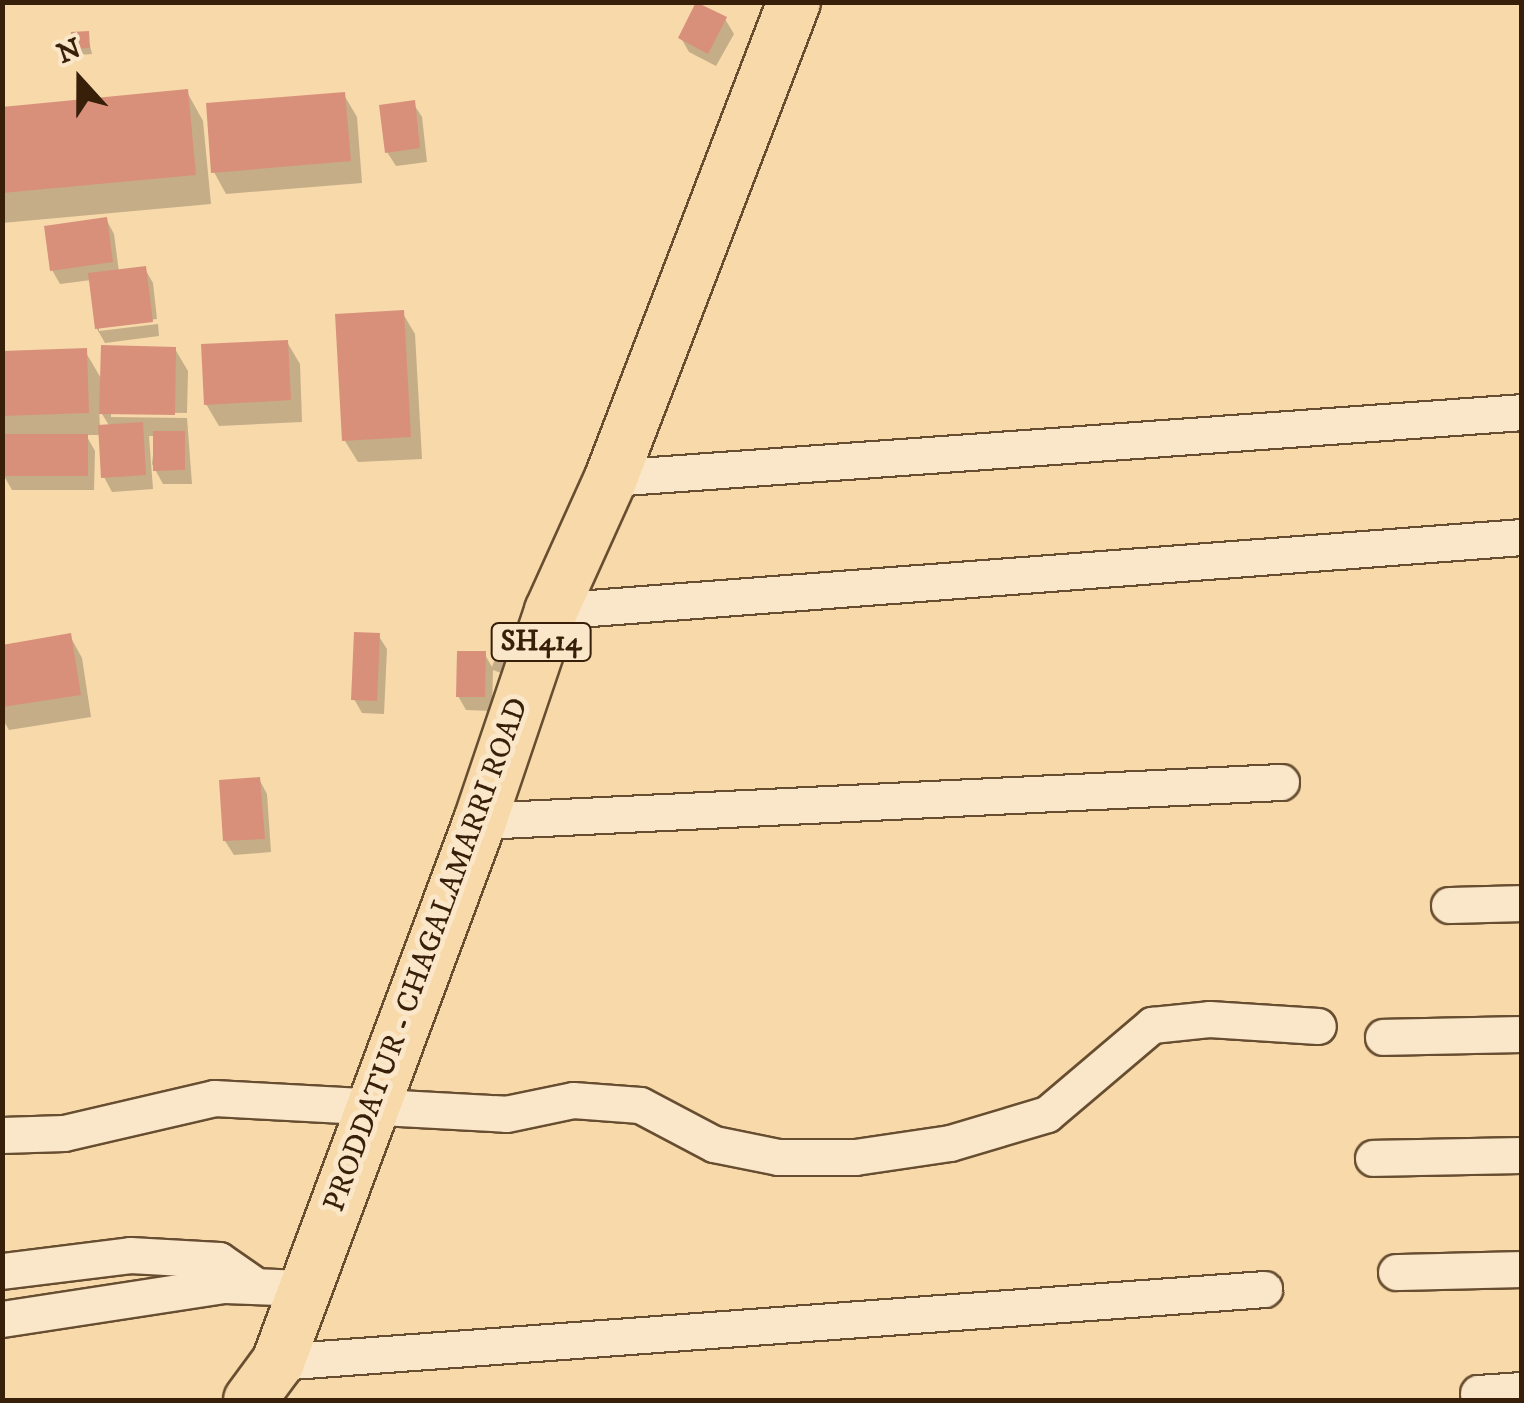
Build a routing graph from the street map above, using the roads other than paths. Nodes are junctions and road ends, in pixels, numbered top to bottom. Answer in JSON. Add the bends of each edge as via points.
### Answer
{"nodes":[{"id":1,"x":794,"y":2,"type":"edge"},
{"id":2,"x":1522,"y":412,"type":"edge"},
{"id":3,"x":611,"y":478,"type":"junction"},
{"id":4,"x":1522,"y":537,"type":"edge"},
{"id":5,"x":551,"y":612,"type":"junction"},
{"id":6,"x":1281,"y":782,"type":"dead end"},
{"id":7,"x":480,"y":821,"type":"junction"},
{"id":8,"x":1522,"y":903,"type":"edge"},
{"id":9,"x":1449,"y":905,"type":"dead end"},
{"id":10,"x":1318,"y":1026,"type":"dead end"},
{"id":11,"x":1522,"y":1034,"type":"edge"},
{"id":12,"x":1383,"y":1038,"type":"dead end"},
{"id":13,"x":374,"y":1105,"type":"junction"},
{"id":14,"x":2,"y":1135,"type":"edge"},
{"id":15,"x":1522,"y":1155,"type":"edge"},
{"id":16,"x":1373,"y":1158,"type":"dead end"},
{"id":17,"x":1522,"y":1270,"type":"edge"},
{"id":18,"x":2,"y":1271,"type":"edge"},
{"id":19,"x":1396,"y":1272,"type":"dead end"},
{"id":20,"x":252,"y":1282,"type":"junction"},
{"id":21,"x":304,"y":1288,"type":"junction"},
{"id":22,"x":1264,"y":1289,"type":"dead end"},
{"id":23,"x":2,"y":1319,"type":"edge"},
{"id":24,"x":267,"y":1388,"type":"edge"},
{"id":25,"x":1522,"y":1390,"type":"edge"},
{"id":26,"x":1478,"y":1393,"type":"dead end"}],
"edges":[{"from":1,"to":3,"type":"main road","name":"PRODDATUR - CHAGALAMARRI ROAD","number":"SH414"},
{"from":2,"to":3,"type":"street"},
{"from":3,"to":5,"type":"main road","name":"PRODDATUR - CHAGALAMARRI ROAD","number":"SH414"},
{"from":4,"to":5,"type":"street"},
{"from":5,"to":7,"type":"main road","name":"PRODDATUR - CHAGALAMARRI ROAD","number":"SH414"},
{"from":6,"to":7,"type":"street"},
{"from":7,"to":13,"type":"main road","name":"PRODDATUR - CHAGALAMARRI ROAD","number":"SH414"},
{"from":8,"to":9,"type":"street"},
{"from":10,"to":13,"type":"street","via":[[1210,1019],[1152,1025],[1048,1114],[950,1144],[855,1157],[778,1156],[714,1144],[640,1105],[573,1100],[506,1114]]},
{"from":11,"to":12,"type":"street"},
{"from":13,"to":14,"type":"street","via":[[214,1098],[64,1133]]},
{"from":13,"to":21,"type":"main road","name":"PRODDATUR - CHAGALAMARRI ROAD","number":"SH414"},
{"from":15,"to":16,"type":"street"},
{"from":17,"to":19,"type":"street"},
{"from":18,"to":20,"type":"street","via":[[130,1256],[218,1260]]},
{"from":20,"to":21,"type":"street"},
{"from":20,"to":23,"type":"street"},
{"from":21,"to":24,"type":"main road","name":"PRODDATUR - CHAGALAMARRI ROAD","number":"SH414"},
{"from":22,"to":24,"type":"street"},
{"from":25,"to":26,"type":"street"}]}
